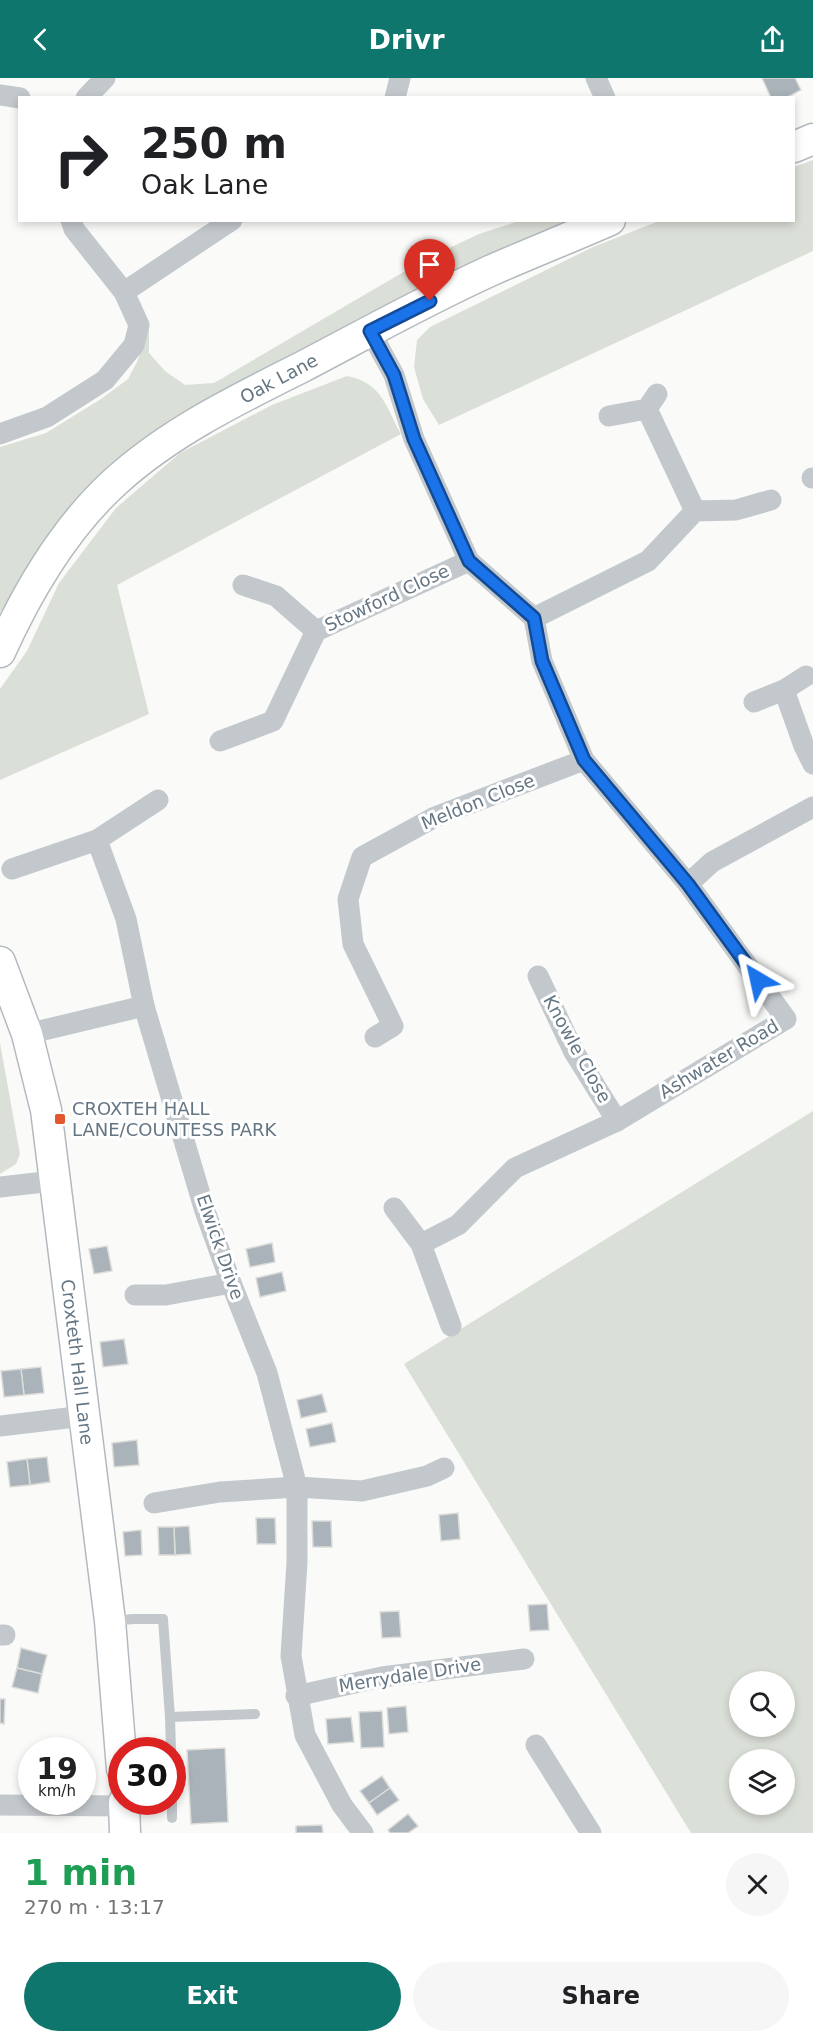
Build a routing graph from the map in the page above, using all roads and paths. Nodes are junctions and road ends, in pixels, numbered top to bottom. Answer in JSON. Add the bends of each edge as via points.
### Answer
{"nodes":[{"id":1,"x":105,"y":78,"type":"edge"},
{"id":2,"x":400,"y":78,"type":"edge"},
{"id":3,"x":596,"y":78,"type":"edge"},
{"id":4,"x":0,"y":95,"type":"edge"},
{"id":5,"x":89,"y":96,"type":"edge"},
{"id":6,"x":396,"y":96,"type":"edge"},
{"id":7,"x":604,"y":96,"type":"edge"},
{"id":8,"x":18,"y":98,"type":"edge"},
{"id":9,"x":813,"y":139,"type":"edge"},
{"id":10,"x":795,"y":147,"type":"edge"},
{"id":11,"x":72,"y":222,"type":"edge"},
{"id":12,"x":229,"y":222,"type":"edge"},
{"id":13,"x":605,"y":222,"type":"edge"},
{"id":14,"x":124,"y":292,"type":"junction"},
{"id":15,"x":370,"y":331,"type":"junction"},
{"id":16,"x":609,"y":417,"type":"dead end"},
{"id":17,"x":0,"y":434,"type":"edge"},
{"id":18,"x":771,"y":500,"type":"dead end"},
{"id":19,"x":695,"y":511,"type":"junction"},
{"id":20,"x":469,"y":561,"type":"junction"},
{"id":21,"x":243,"y":585,"type":"dead end"},
{"id":22,"x":534,"y":618,"type":"junction"},
{"id":23,"x":7,"y":626,"type":"edge"},
{"id":24,"x":316,"y":631,"type":"junction"},
{"id":25,"x":0,"y":652,"type":"edge"},
{"id":26,"x":806,"y":676,"type":"dead end"},
{"id":27,"x":784,"y":690,"type":"junction"},
{"id":28,"x":754,"y":702,"type":"dead end"},
{"id":29,"x":220,"y":741,"type":"dead end"},
{"id":30,"x":584,"y":760,"type":"junction"},
{"id":31,"x":813,"y":764,"type":"edge"},
{"id":32,"x":158,"y":800,"type":"dead end"},
{"id":33,"x":813,"y":807,"type":"edge"},
{"id":34,"x":97,"y":840,"type":"junction"},
{"id":35,"x":12,"y":869,"type":"dead end"},
{"id":36,"x":688,"y":884,"type":"junction"},
{"id":37,"x":0,"y":962,"type":"edge"},
{"id":38,"x":538,"y":976,"type":"dead end"},
{"id":39,"x":144,"y":1006,"type":"junction"},
{"id":40,"x":27,"y":1034,"type":"junction"},
{"id":41,"x":375,"y":1037,"type":"dead end"},
{"id":42,"x":617,"y":1121,"type":"junction"},
{"id":43,"x":53,"y":1181,"type":"junction"},
{"id":44,"x":0,"y":1187,"type":"edge"},
{"id":45,"x":394,"y":1208,"type":"dead end"},
{"id":46,"x":421,"y":1244,"type":"junction"},
{"id":47,"x":231,"y":1283,"type":"junction"},
{"id":48,"x":135,"y":1295,"type":"dead end"},
{"id":49,"x":451,"y":1326,"type":"dead end"},
{"id":50,"x":84,"y":1416,"type":"junction"},
{"id":51,"x":0,"y":1426,"type":"edge"},
{"id":52,"x":444,"y":1468,"type":"dead end"},
{"id":53,"x":297,"y":1487,"type":"junction"},
{"id":54,"x":154,"y":1503,"type":"dead end"},
{"id":55,"x":110,"y":1622,"type":"junction"},
{"id":56,"x":524,"y":1659,"type":"dead end"},
{"id":57,"x":296,"y":1696,"type":"junction"},
{"id":58,"x":255,"y":1714,"type":"dead end"},
{"id":59,"x":170,"y":1717,"type":"junction"},
{"id":60,"x":119,"y":1737,"type":"edge"},
{"id":61,"x":171,"y":1737,"type":"edge"},
{"id":62,"x":536,"y":1745,"type":"dead end"},
{"id":63,"x":0,"y":1805,"type":"edge"},
{"id":64,"x":108,"y":1813,"type":"edge"},
{"id":65,"x":363,"y":1833,"type":"edge"},
{"id":66,"x":591,"y":1833,"type":"edge"}],
"edges":[{"from":1,"to":5,"type":"street"},
{"from":2,"to":6,"type":"street"},
{"from":3,"to":7,"type":"street"},
{"from":4,"to":8,"type":"street"},
{"from":9,"to":10,"type":"street"},
{"from":11,"to":14,"type":"street"},
{"from":12,"to":14,"type":"street"},
{"from":13,"to":15,"type":"street","name":"Oak Lane","via":[[491,271]]},
{"from":14,"to":17,"type":"street","via":[[139,325],[134,345],[105,380],[47,417]]},
{"from":15,"to":20,"type":"street","via":[[394,375],[414,439]]},
{"from":15,"to":23,"type":"street","name":"Oak Lane","via":[[147,454],[78,521]]},
{"from":16,"to":19,"type":"street","via":[[652,402]]},
{"from":18,"to":19,"type":"street","via":[[736,510]]},
{"from":19,"to":22,"type":"street","via":[[648,561]]},
{"from":20,"to":22,"type":"street"},
{"from":20,"to":24,"type":"street","name":"Stowford Close"},
{"from":21,"to":24,"type":"street","via":[[276,596]]},
{"from":22,"to":30,"type":"street","name":"Ashwater Road","via":[[542,661]]},
{"from":23,"to":25,"type":"street","name":"Oak Lane"},
{"from":24,"to":29,"type":"street","name":"Stowford Close","via":[[273,720]]},
{"from":26,"to":27,"type":"street"},
{"from":27,"to":28,"type":"street"},
{"from":27,"to":31,"type":"street"},
{"from":30,"to":36,"type":"street","name":"Ashwater Road"},
{"from":30,"to":41,"type":"street","name":"Meldon Close","via":[[435,817],[362,857],[348,899],[353,944],[393,1026]]},
{"from":32,"to":34,"type":"street"},
{"from":33,"to":36,"type":"street","via":[[712,862]]},
{"from":34,"to":35,"type":"street"},
{"from":34,"to":39,"type":"street","name":"Elwick Drive","via":[[126,919]]},
{"from":36,"to":42,"type":"street","name":"Ashwater Road","via":[[786,1019]]},
{"from":37,"to":40,"type":"street","name":"Croxteth Hall Lane"},
{"from":38,"to":42,"type":"street","name":"Knowle Close","via":[[574,1052]]},
{"from":39,"to":40,"type":"street"},
{"from":39,"to":47,"type":"street","name":"Elwick Drive"},
{"from":40,"to":43,"type":"street","name":"Croxteth Hall Lane","via":[[46,1110]]},
{"from":42,"to":46,"type":"street","name":"Ashwater Road","via":[[515,1168],[458,1225]]},
{"from":43,"to":44,"type":"street"},
{"from":43,"to":50,"type":"street","name":"Croxteth Hall Lane"},
{"from":45,"to":46,"type":"street"},
{"from":46,"to":49,"type":"street"},
{"from":47,"to":48,"type":"street","via":[[166,1295]]},
{"from":47,"to":53,"type":"street","name":"Elwick Drive","via":[[267,1373]]},
{"from":50,"to":51,"type":"street"},
{"from":50,"to":55,"type":"street","name":"Croxteth Hall Lane"},
{"from":52,"to":53,"type":"street","via":[[427,1476],[362,1491]]},
{"from":53,"to":54,"type":"street","via":[[220,1492]]},
{"from":53,"to":57,"type":"street","via":[[291,1656]]},
{"from":55,"to":59,"type":"lane","via":[[163,1619]]},
{"from":55,"to":60,"type":"street","name":"Croxteth Hall Lane"},
{"from":56,"to":57,"type":"street","name":"Merrydale Drive","via":[[382,1677]]},
{"from":57,"to":65,"type":"street","via":[[304,1736],[342,1805]]},
{"from":58,"to":59,"type":"lane"},
{"from":59,"to":61,"type":"lane"},
{"from":62,"to":66,"type":"street"},
{"from":63,"to":64,"type":"street"}]}
